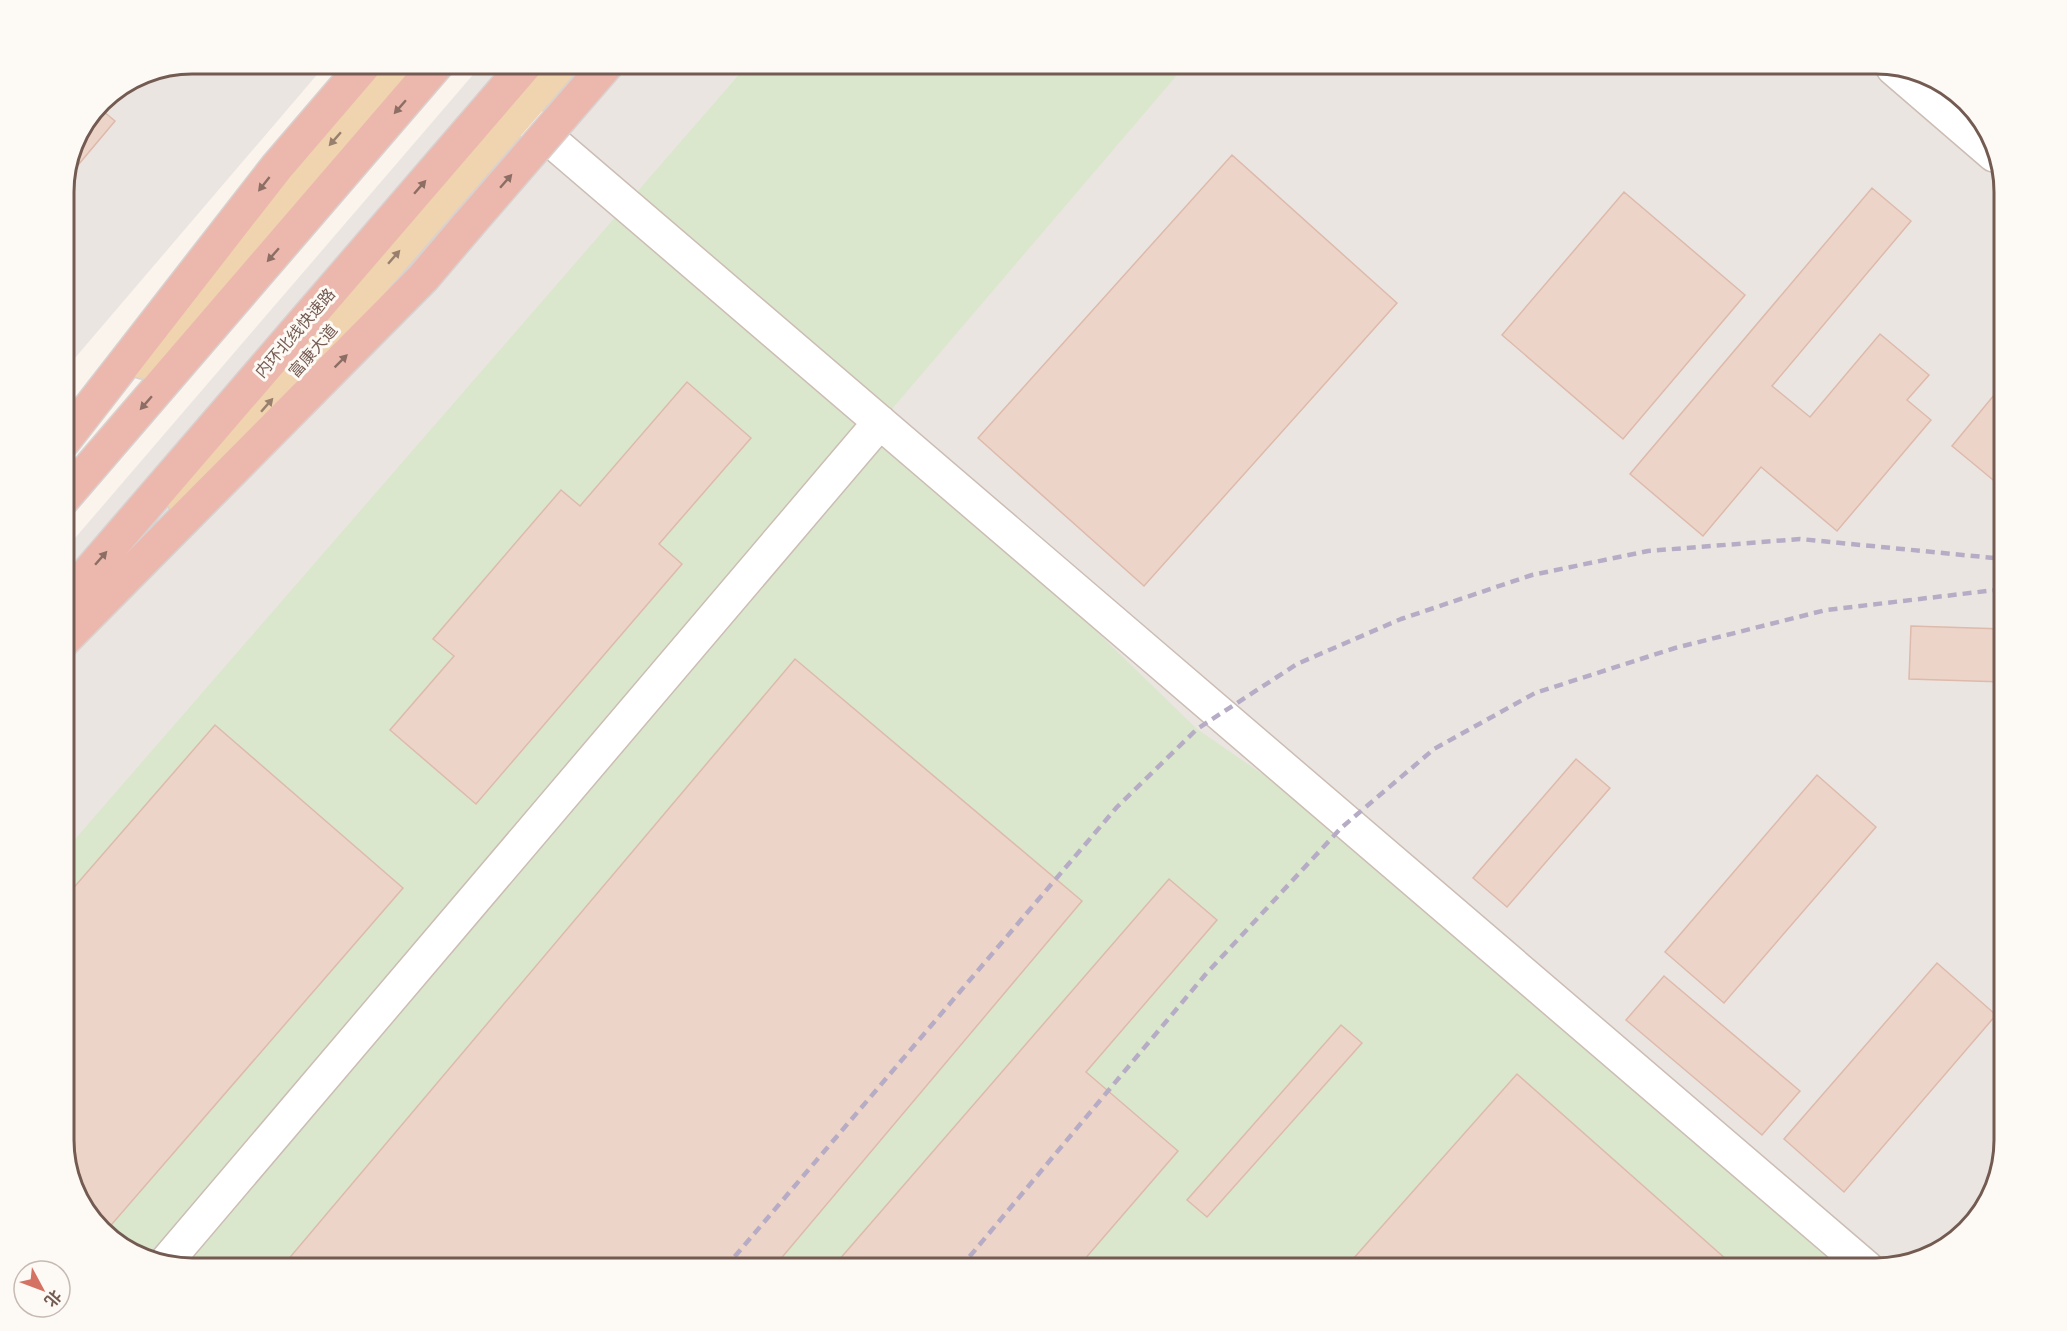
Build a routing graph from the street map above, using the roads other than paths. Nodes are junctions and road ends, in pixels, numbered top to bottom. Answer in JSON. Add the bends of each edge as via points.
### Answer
{"nodes":[{"id":1,"x":356,"y":74,"type":"edge"},
{"id":2,"x":391,"y":74,"type":"edge"},
{"id":3,"x":429,"y":74,"type":"edge"},
{"id":4,"x":518,"y":74,"type":"edge"},
{"id":5,"x":553,"y":74,"type":"edge"},
{"id":6,"x":598,"y":74,"type":"edge"},
{"id":7,"x":1904,"y":78,"type":"edge"},
{"id":8,"x":519,"y":113,"type":"junction"},
{"id":9,"x":1984,"y":146,"type":"edge"},
{"id":10,"x":880,"y":422,"type":"junction"},
{"id":11,"x":74,"y":428,"type":"edge"},
{"id":12,"x":74,"y":442,"type":"edge"},
{"id":13,"x":74,"y":486,"type":"edge"},
{"id":14,"x":74,"y":589,"type":"edge"},
{"id":15,"x":74,"y":627,"type":"edge"},
{"id":16,"x":74,"y":629,"type":"edge"},
{"id":17,"x":171,"y":1255,"type":"edge"},
{"id":18,"x":1856,"y":1258,"type":"edge"}],
"edges":[{"from":1,"to":11,"type":"highway","one_way":true,"via":[[276,168]]},
{"from":2,"to":12,"type":"main road","one_way":true},
{"from":3,"to":13,"type":"highway","one_way":true},
{"from":14,"to":4,"type":"highway","name":"内环北线快速路","one_way":true},
{"from":5,"to":8,"type":"main road","name":"富康大道"},
{"from":16,"to":6,"type":"highway","one_way":true,"bridge":true,"via":[[423,278]]},
{"from":7,"to":9,"type":"street"},
{"from":8,"to":10,"type":"street"},
{"from":15,"to":8,"type":"main road","name":"富康大道","one_way":true},
{"from":10,"to":17,"type":"street"},
{"from":10,"to":18,"type":"street"}]}
